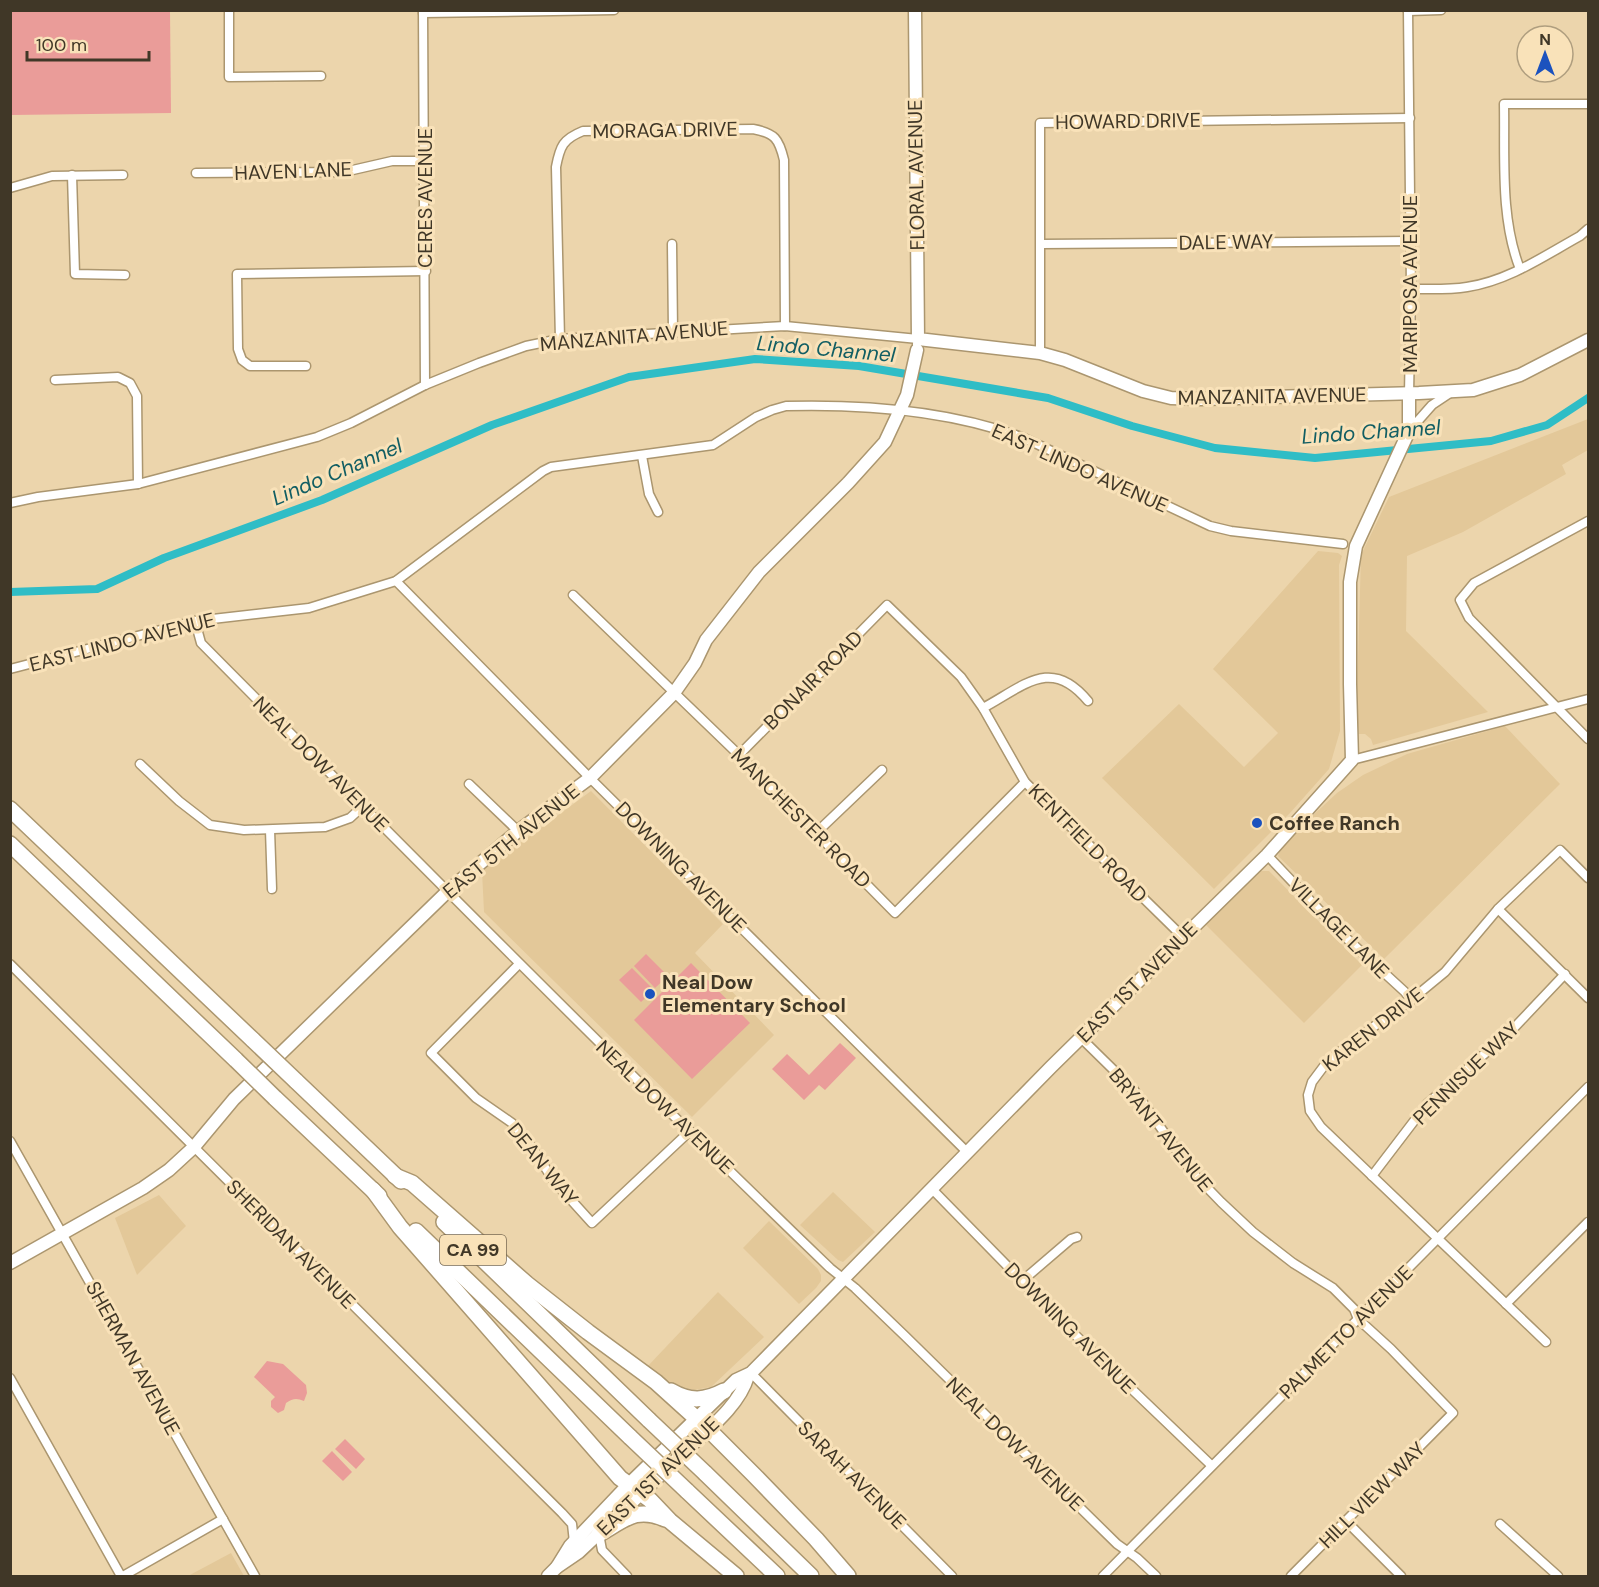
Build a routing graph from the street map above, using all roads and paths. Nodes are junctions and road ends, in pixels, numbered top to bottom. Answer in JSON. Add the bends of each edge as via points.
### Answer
{"nodes":[{"id":1,"x":229,"y":10,"type":"edge"},
{"id":2,"x":614,"y":10,"type":"edge"},
{"id":3,"x":915,"y":10,"type":"edge"},
{"id":4,"x":1441,"y":10,"type":"edge"},
{"id":5,"x":1408,"y":11,"type":"edge"},
{"id":6,"x":423,"y":12,"type":"edge"},
{"id":7,"x":321,"y":76,"type":"dead end"},
{"id":8,"x":1588,"y":104,"type":"edge"},
{"id":9,"x":1410,"y":118,"type":"junction"},
{"id":10,"x":425,"y":161,"type":"junction"},
{"id":11,"x":196,"y":173,"type":"dead end"},
{"id":12,"x":72,"y":175,"type":"junction"},
{"id":13,"x":123,"y":175,"type":"dead end"},
{"id":14,"x":10,"y":188,"type":"edge"},
{"id":15,"x":1588,"y":229,"type":"edge"},
{"id":16,"x":1411,"y":241,"type":"junction"},
{"id":17,"x":672,"y":243,"type":"dead end"},
{"id":18,"x":1041,"y":244,"type":"junction"},
{"id":19,"x":1520,"y":269,"type":"junction"},
{"id":20,"x":426,"y":271,"type":"junction"},
{"id":21,"x":125,"y":275,"type":"dead end"},
{"id":22,"x":1411,"y":289,"type":"junction"},
{"id":23,"x":785,"y":326,"type":"junction"},
{"id":24,"x":673,"y":331,"type":"junction"},
{"id":25,"x":560,"y":339,"type":"junction"},
{"id":26,"x":1588,"y":340,"type":"edge"},
{"id":27,"x":917,"y":345,"type":"junction"},
{"id":28,"x":1040,"y":353,"type":"junction"},
{"id":29,"x":306,"y":366,"type":"dead end"},
{"id":30,"x":55,"y":380,"type":"dead end"},
{"id":31,"x":425,"y":385,"type":"junction"},
{"id":32,"x":1451,"y":392,"type":"junction"},
{"id":33,"x":1409,"y":394,"type":"junction"},
{"id":34,"x":901,"y":410,"type":"junction"},
{"id":35,"x":1409,"y":431,"type":"junction"},
{"id":36,"x":642,"y":456,"type":"junction"},
{"id":37,"x":138,"y":484,"type":"junction"},
{"id":38,"x":10,"y":503,"type":"edge"},
{"id":39,"x":658,"y":512,"type":"dead end"},
{"id":40,"x":1588,"y":521,"type":"edge"},
{"id":41,"x":1343,"y":544,"type":"dead end"},
{"id":42,"x":396,"y":581,"type":"junction"},
{"id":43,"x":573,"y":596,"type":"dead end"},
{"id":44,"x":886,"y":605,"type":"joint"},
{"id":45,"x":195,"y":621,"type":"junction"},
{"id":46,"x":10,"y":669,"type":"edge"},
{"id":47,"x":674,"y":693,"type":"junction"},
{"id":48,"x":1588,"y":699,"type":"edge"},
{"id":49,"x":1088,"y":701,"type":"dead end"},
{"id":50,"x":1557,"y":707,"type":"junction"},
{"id":51,"x":983,"y":708,"type":"junction"},
{"id":52,"x":1588,"y":739,"type":"edge"},
{"id":53,"x":739,"y":755,"type":"junction"},
{"id":54,"x":1352,"y":760,"type":"junction"},
{"id":55,"x":140,"y":764,"type":"dead end"},
{"id":56,"x":882,"y":770,"type":"dead end"},
{"id":57,"x":590,"y":778,"type":"junction"},
{"id":58,"x":1025,"y":782,"type":"junction"},
{"id":59,"x":470,"y":784,"type":"dead end"},
{"id":60,"x":362,"y":807,"type":"junction"},
{"id":61,"x":10,"y":809,"type":"edge"},
{"id":62,"x":270,"y":830,"type":"junction"},
{"id":63,"x":518,"y":831,"type":"junction"},
{"id":64,"x":817,"y":832,"type":"junction"},
{"id":65,"x":10,"y":844,"type":"edge"},
{"id":66,"x":1267,"y":855,"type":"junction"},
{"id":67,"x":1588,"y":878,"type":"edge"},
{"id":68,"x":272,"y":889,"type":"dead end"},
{"id":69,"x":449,"y":890,"type":"junction"},
{"id":70,"x":1498,"y":909,"type":"junction"},
{"id":71,"x":1183,"y":937,"type":"junction"},
{"id":72,"x":10,"y":964,"type":"edge"},
{"id":73,"x":519,"y":964,"type":"junction"},
{"id":74,"x":1566,"y":974,"type":"junction"},
{"id":75,"x":1588,"y":998,"type":"edge"},
{"id":76,"x":1411,"y":1000,"type":"junction"},
{"id":77,"x":1081,"y":1038,"type":"junction"},
{"id":78,"x":1588,"y":1087,"type":"edge"},
{"id":79,"x":690,"y":1131,"type":"junction"},
{"id":80,"x":10,"y":1141,"type":"edge"},
{"id":81,"x":194,"y":1147,"type":"junction"},
{"id":82,"x":967,"y":1152,"type":"junction"},
{"id":83,"x":395,"y":1176,"type":"junction"},
{"id":84,"x":1372,"y":1176,"type":"junction"},
{"id":85,"x":931,"y":1188,"type":"junction"},
{"id":86,"x":373,"y":1190,"type":"junction"},
{"id":87,"x":1588,"y":1222,"type":"edge"},
{"id":88,"x":63,"y":1234,"type":"junction"},
{"id":89,"x":1077,"y":1237,"type":"dead end"},
{"id":90,"x":1439,"y":1239,"type":"junction"},
{"id":91,"x":10,"y":1263,"type":"edge"},
{"id":92,"x":843,"y":1278,"type":"junction"},
{"id":93,"x":1022,"y":1281,"type":"junction"},
{"id":94,"x":1506,"y":1304,"type":"junction"},
{"id":95,"x":1358,"y":1319,"type":"junction"},
{"id":96,"x":1546,"y":1342,"type":"dead end"},
{"id":97,"x":749,"y":1375,"type":"junction"},
{"id":98,"x":10,"y":1378,"type":"edge"},
{"id":99,"x":656,"y":1382,"type":"junction"},
{"id":100,"x":724,"y":1390,"type":"junction"},
{"id":101,"x":1453,"y":1413,"type":"joint"},
{"id":102,"x":695,"y":1418,"type":"junction"},
{"id":103,"x":708,"y":1429,"type":"junction"},
{"id":104,"x":1211,"y":1465,"type":"junction"},
{"id":105,"x":635,"y":1489,"type":"junction"},
{"id":106,"x":223,"y":1519,"type":"junction"},
{"id":107,"x":669,"y":1521,"type":"junction"},
{"id":108,"x":1346,"y":1521,"type":"junction"},
{"id":109,"x":572,"y":1524,"type":"junction"},
{"id":110,"x":1500,"y":1524,"type":"dead end"},
{"id":111,"x":596,"y":1528,"type":"junction"},
{"id":112,"x":579,"y":1545,"type":"junction"},
{"id":113,"x":602,"y":1551,"type":"junction"},
{"id":114,"x":1127,"y":1551,"type":"junction"},
{"id":115,"x":553,"y":1572,"type":"edge"},
{"id":116,"x":122,"y":1576,"type":"edge"},
{"id":117,"x":255,"y":1576,"type":"edge"},
{"id":118,"x":627,"y":1576,"type":"edge"},
{"id":119,"x":736,"y":1576,"type":"edge"},
{"id":120,"x":777,"y":1576,"type":"edge"},
{"id":121,"x":811,"y":1576,"type":"edge"},
{"id":122,"x":848,"y":1576,"type":"edge"},
{"id":123,"x":952,"y":1576,"type":"edge"},
{"id":124,"x":1103,"y":1576,"type":"edge"},
{"id":125,"x":1156,"y":1576,"type":"edge"},
{"id":126,"x":1291,"y":1576,"type":"edge"},
{"id":127,"x":1401,"y":1576,"type":"edge"},
{"id":128,"x":1558,"y":1576,"type":"edge"}],
"edges":[{"from":1,"to":7,"type":"street","via":[[229,76]]},
{"from":2,"to":6,"type":"street"},
{"from":3,"to":27,"type":"street","name":"FLORAL AVENUE"},
{"from":4,"to":5,"type":"street"},
{"from":5,"to":9,"type":"street","name":"MARIPOSA AVENUE"},
{"from":6,"to":10,"type":"street","name":"CERES AVENUE"},
{"from":8,"to":19,"type":"street","via":[[1504,104],[1506,210],[1511,246]]},
{"from":9,"to":16,"type":"street","name":"MARIPOSA AVENUE"},
{"from":9,"to":18,"type":"street","name":"HOWARD DRIVE","via":[[1040,123]]},
{"from":10,"to":11,"type":"street","name":"HAVEN LANE","via":[[392,161],[344,172]]},
{"from":10,"to":20,"type":"street","name":"CERES AVENUE"},
{"from":12,"to":13,"type":"street"},
{"from":12,"to":14,"type":"street","via":[[44,177]]},
{"from":12,"to":21,"type":"street","via":[[75,274]]},
{"from":15,"to":19,"type":"street"},
{"from":16,"to":18,"type":"street","name":"DALE WAY"},
{"from":16,"to":22,"type":"street","name":"MARIPOSA AVENUE"},
{"from":17,"to":24,"type":"street"},
{"from":18,"to":28,"type":"street","name":"HOWARD DRIVE"},
{"from":19,"to":22,"type":"street","via":[[1467,287]]},
{"from":20,"to":29,"type":"street","via":[[237,274],[238,349],[242,360],[250,366]]},
{"from":20,"to":31,"type":"street","name":"CERES AVENUE"},
{"from":22,"to":33,"type":"street","name":"MARIPOSA AVENUE"},
{"from":23,"to":24,"type":"street","name":"MANZANITA AVENUE"},
{"from":23,"to":25,"type":"street","name":"MORAGA DRIVE","via":[[784,160],[780,143],[768,131],[583,131],[568,137],[559,151],[556,167]]},
{"from":23,"to":27,"type":"street","name":"MANZANITA AVENUE"},
{"from":24,"to":25,"type":"street","name":"MANZANITA AVENUE"},
{"from":25,"to":31,"type":"street","name":"MANZANITA AVENUE","via":[[503,353]]},
{"from":26,"to":32,"type":"street","name":"MANZANITA AVENUE","via":[[1520,375],[1473,390]]},
{"from":27,"to":28,"type":"street","name":"MANZANITA AVENUE"},
{"from":27,"to":34,"type":"street","name":"EAST 5TH AVENUE"},
{"from":28,"to":33,"type":"street","name":"MANZANITA AVENUE","via":[[1171,398]]},
{"from":30,"to":37,"type":"street","via":[[118,377],[130,383],[137,396]]},
{"from":31,"to":37,"type":"street","name":"MANZANITA AVENUE","via":[[317,437]]},
{"from":32,"to":33,"type":"street","name":"MANZANITA AVENUE"},
{"from":32,"to":35,"type":"street","via":[[1432,405]]},
{"from":33,"to":35,"type":"street","name":"MARIPOSA AVENUE"},
{"from":34,"to":36,"type":"street","name":"EAST LINDO AVENUE","via":[[786,406],[756,417],[713,445]]},
{"from":34,"to":41,"type":"street","name":"EAST LINDO AVENUE","via":[[1004,431],[1210,526]]},
{"from":34,"to":47,"type":"street","name":"EAST 5TH AVENUE","via":[[885,442],[870,460],[759,572],[730,607]]},
{"from":35,"to":54,"type":"street","name":"MARIPOSA AVENUE","via":[[1356,546],[1350,582]]},
{"from":36,"to":39,"type":"street","via":[[649,494]]},
{"from":36,"to":42,"type":"street","name":"EAST LINDO AVENUE","via":[[560,465],[543,471]]},
{"from":37,"to":38,"type":"street","name":"MANZANITA AVENUE"},
{"from":40,"to":50,"type":"street","via":[[1474,583],[1460,600],[1469,618]]},
{"from":42,"to":45,"type":"street","name":"EAST LINDO AVENUE","via":[[309,608]]},
{"from":42,"to":57,"type":"street","name":"DOWNING AVENUE"},
{"from":43,"to":47,"type":"street","name":"MANCHESTER ROAD"},
{"from":44,"to":51,"type":"street","name":"KENTFIELD ROAD","via":[[946,661]]},
{"from":44,"to":53,"type":"street","name":"BONAIR ROAD"},
{"from":45,"to":46,"type":"street","name":"EAST LINDO AVENUE"},
{"from":45,"to":60,"type":"street","name":"NEAL DOW AVENUE","via":[[201,643]]},
{"from":47,"to":53,"type":"street","name":"MANCHESTER ROAD"},
{"from":47,"to":57,"type":"street","name":"EAST 5TH AVENUE"},
{"from":48,"to":50,"type":"street"},
{"from":49,"to":51,"type":"street","via":[[1066,680],[1046,677]]},
{"from":50,"to":52,"type":"street"},
{"from":50,"to":54,"type":"street"},
{"from":51,"to":58,"type":"street","name":"KENTFIELD ROAD"},
{"from":53,"to":64,"type":"street","name":"MANCHESTER ROAD"},
{"from":54,"to":66,"type":"street","name":"EAST 1ST AVENUE"},
{"from":55,"to":62,"type":"street","via":[[210,825]]},
{"from":56,"to":64,"type":"street"},
{"from":57,"to":63,"type":"street","name":"EAST 5TH AVENUE"},
{"from":57,"to":82,"type":"street","name":"DOWNING AVENUE"},
{"from":58,"to":64,"type":"street","name":"MANCHESTER ROAD","via":[[895,913]]},
{"from":58,"to":71,"type":"street","name":"KENTFIELD ROAD"},
{"from":59,"to":63,"type":"street"},
{"from":60,"to":62,"type":"street","via":[[350,818],[325,827]]},
{"from":60,"to":69,"type":"street","name":"NEAL DOW AVENUE"},
{"from":61,"to":83,"type":"highway","number":"CA 99","bridge":true},
{"from":62,"to":68,"type":"street"},
{"from":63,"to":69,"type":"street","name":"EAST 5TH AVENUE"},
{"from":65,"to":86,"type":"highway","number":"CA 99","bridge":true},
{"from":66,"to":71,"type":"street","name":"EAST 1ST AVENUE"},
{"from":66,"to":76,"type":"street","name":"VILLAGE LANE"},
{"from":67,"to":70,"type":"street","name":"KAREN DRIVE","via":[[1560,850]]},
{"from":69,"to":73,"type":"street","name":"NEAL DOW AVENUE"},
{"from":69,"to":81,"type":"street","name":"EAST 5TH AVENUE","via":[[234,1099]]},
{"from":70,"to":74,"type":"street"},
{"from":70,"to":76,"type":"street","name":"KAREN DRIVE","via":[[1444,972]]},
{"from":71,"to":77,"type":"street","name":"EAST 1ST AVENUE"},
{"from":72,"to":81,"type":"street","name":"SHERIDAN AVENUE"},
{"from":73,"to":79,"type":"street","name":"NEAL DOW AVENUE"},
{"from":73,"to":79,"type":"street","name":"DEAN WAY","via":[[431,1053],[476,1098],[512,1123],[554,1181],[592,1223]]},
{"from":74,"to":75,"type":"street"},
{"from":74,"to":84,"type":"street","name":"PENNISUE WAY","via":[[1512,1030],[1427,1104]]},
{"from":76,"to":84,"type":"street","name":"KAREN DRIVE","via":[[1348,1045],[1324,1066],[1309,1087],[1313,1118]]},
{"from":77,"to":82,"type":"street","name":"EAST 1ST AVENUE"},
{"from":77,"to":95,"type":"street","name":"BRYANT AVENUE","via":[[1134,1090],[1192,1172],[1221,1203],[1293,1263],[1333,1287],[1354,1309]]},
{"from":78,"to":90,"type":"street","name":"PALMETTO AVENUE"},
{"from":79,"to":92,"type":"street","name":"NEAL DOW AVENUE"},
{"from":80,"to":88,"type":"street","name":"SHERMAN AVENUE"},
{"from":81,"to":88,"type":"street","name":"EAST 5TH AVENUE","via":[[162,1176]]},
{"from":81,"to":109,"type":"street","name":"SHERIDAN AVENUE"},
{"from":82,"to":85,"type":"street","name":"EAST 1ST AVENUE"},
{"from":83,"to":99,"type":"highway","via":[[412,1183],[527,1284]]},
{"from":83,"to":121,"type":"highway","number":"CA 99","bridge":true},
{"from":84,"to":90,"type":"street","name":"KAREN DRIVE"},
{"from":85,"to":92,"type":"street","name":"EAST 1ST AVENUE"},
{"from":85,"to":93,"type":"street","name":"DOWNING AVENUE"},
{"from":86,"to":105,"type":"highway","via":[[408,1236],[620,1478]]},
{"from":86,"to":120,"type":"highway","number":"CA 99","bridge":true},
{"from":87,"to":94,"type":"street"},
{"from":88,"to":91,"type":"street","name":"EAST 5TH AVENUE"},
{"from":88,"to":106,"type":"street","name":"SHERMAN AVENUE"},
{"from":89,"to":93,"type":"street"},
{"from":90,"to":94,"type":"street","name":"KAREN DRIVE"},
{"from":90,"to":95,"type":"street","name":"PALMETTO AVENUE"},
{"from":92,"to":97,"type":"street","name":"EAST 1ST AVENUE"},
{"from":92,"to":114,"type":"street","name":"NEAL DOW AVENUE"},
{"from":93,"to":104,"type":"street","name":"DOWNING AVENUE"},
{"from":94,"to":96,"type":"street","name":"KAREN DRIVE"},
{"from":95,"to":101,"type":"street","name":"BRYANT AVENUE"},
{"from":95,"to":104,"type":"street","name":"PALMETTO AVENUE"},
{"from":97,"to":100,"type":"street","name":"EAST 1ST AVENUE"},
{"from":97,"to":103,"type":"street","name":"EAST 1ST AVENUE","via":[[745,1387]]},
{"from":97,"to":123,"type":"street","name":"SARAH AVENUE"},
{"from":98,"to":116,"type":"street"},
{"from":99,"to":100,"type":"highway","via":[[688,1399],[705,1399]]},
{"from":99,"to":102,"type":"highway"},
{"from":100,"to":102,"type":"street","name":"EAST 1ST AVENUE"},
{"from":101,"to":108,"type":"street","name":"HILL VIEW WAY"},
{"from":102,"to":103,"type":"highway"},
{"from":102,"to":105,"type":"street","name":"EAST 1ST AVENUE"},
{"from":103,"to":105,"type":"street","name":"EAST 1ST AVENUE"},
{"from":103,"to":122,"type":"highway"},
{"from":104,"to":114,"type":"street","name":"PALMETTO AVENUE"},
{"from":105,"to":107,"type":"highway"},
{"from":105,"to":111,"type":"street","name":"EAST 1ST AVENUE"},
{"from":106,"to":116,"type":"street"},
{"from":106,"to":117,"type":"street","name":"SHERMAN AVENUE"},
{"from":107,"to":111,"type":"highway","via":[[652,1513],[641,1513]]},
{"from":107,"to":119,"type":"highway"},
{"from":108,"to":126,"type":"street","name":"HILL VIEW WAY"},
{"from":108,"to":127,"type":"street"},
{"from":109,"to":111,"type":"street"},
{"from":109,"to":112,"type":"street"},
{"from":110,"to":128,"type":"street"},
{"from":111,"to":112,"type":"street","name":"EAST 1ST AVENUE"},
{"from":111,"to":113,"type":"street"},
{"from":112,"to":113,"type":"street"},
{"from":112,"to":115,"type":"street","name":"EAST 1ST AVENUE"},
{"from":113,"to":118,"type":"street"},
{"from":114,"to":124,"type":"street","name":"PALMETTO AVENUE"},
{"from":114,"to":125,"type":"street","name":"NEAL DOW AVENUE"}]}
